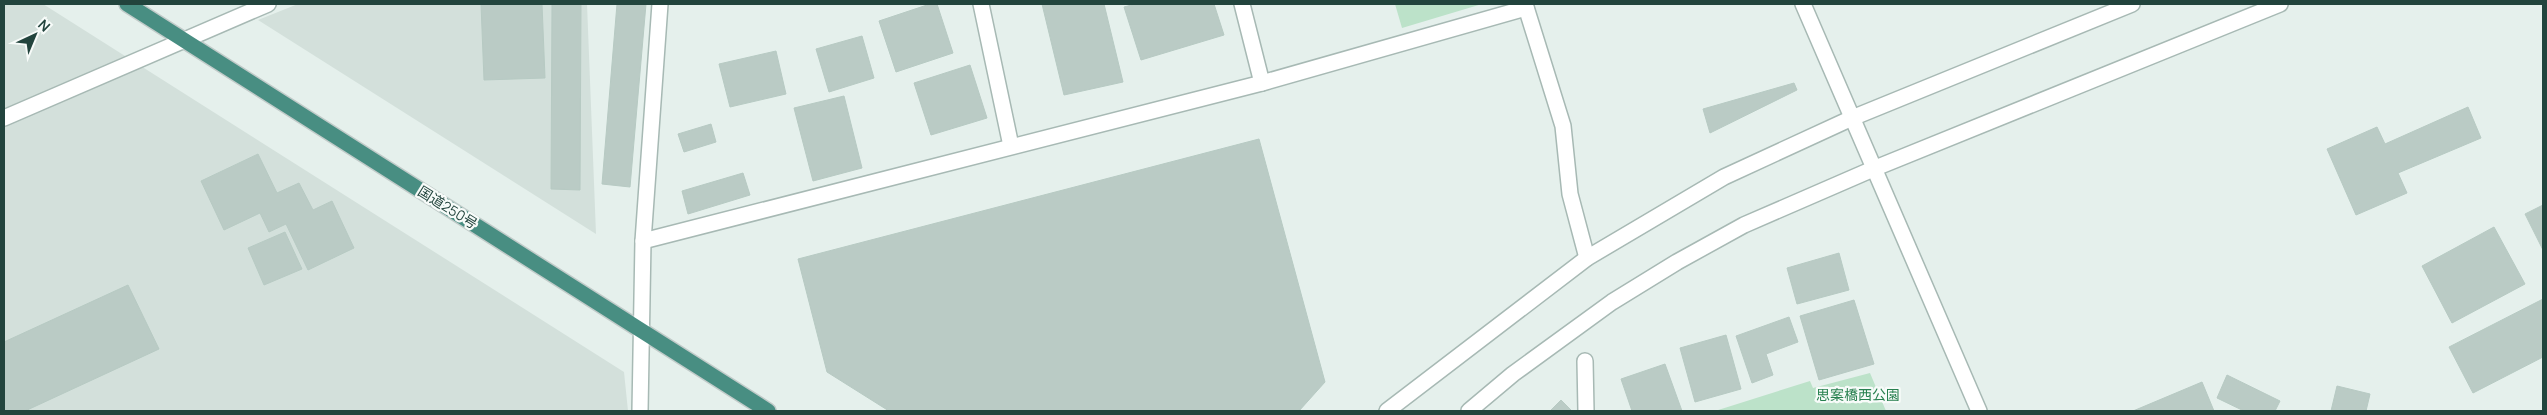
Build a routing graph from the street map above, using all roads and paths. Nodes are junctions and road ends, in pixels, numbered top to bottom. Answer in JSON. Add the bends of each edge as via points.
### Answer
{"nodes":[{"id":1,"x":127,"y":4,"type":"edge"},
{"id":2,"x":268,"y":4,"type":"edge"},
{"id":3,"x":660,"y":4,"type":"edge"},
{"id":4,"x":981,"y":4,"type":"edge"},
{"id":5,"x":1242,"y":4,"type":"edge"},
{"id":6,"x":1803,"y":4,"type":"edge"},
{"id":7,"x":2132,"y":4,"type":"edge"},
{"id":8,"x":2280,"y":4,"type":"edge"},
{"id":9,"x":1526,"y":6,"type":"edge"},
{"id":10,"x":185,"y":39,"type":"junction"},
{"id":11,"x":1262,"y":83,"type":"junction"},
{"id":12,"x":4,"y":118,"type":"edge"},
{"id":13,"x":1852,"y":118,"type":"junction"},
{"id":14,"x":1011,"y":146,"type":"junction"},
{"id":15,"x":1873,"y":169,"type":"junction"},
{"id":16,"x":643,"y":241,"type":"junction"},
{"id":17,"x":1587,"y":258,"type":"junction"},
{"id":18,"x":643,"y":330,"type":"junction"},
{"id":19,"x":1585,"y":361,"type":"dead end"},
{"id":20,"x":640,"y":411,"type":"edge"},
{"id":21,"x":768,"y":411,"type":"edge"},
{"id":22,"x":1387,"y":411,"type":"edge"},
{"id":23,"x":1469,"y":411,"type":"edge"},
{"id":24,"x":1586,"y":411,"type":"edge"},
{"id":25,"x":1980,"y":411,"type":"edge"}],
"edges":[{"from":1,"to":10,"type":"highway","name":"国道250号"},
{"from":2,"to":10,"type":"street"},
{"from":3,"to":16,"type":"street"},
{"from":4,"to":14,"type":"street"},
{"from":5,"to":11,"type":"street"},
{"from":6,"to":13,"type":"street"},
{"from":7,"to":13,"type":"street"},
{"from":8,"to":15,"type":"street"},
{"from":9,"to":11,"type":"street"},
{"from":9,"to":17,"type":"street","via":[[1563,126],[1570,194]]},
{"from":10,"to":12,"type":"street"},
{"from":10,"to":18,"type":"highway","name":"国道250号"},
{"from":11,"to":14,"type":"street"},
{"from":13,"to":15,"type":"street"},
{"from":13,"to":17,"type":"street","via":[[1724,176]]},
{"from":14,"to":16,"type":"street"},
{"from":15,"to":23,"type":"street","via":[[1744,225],[1677,262],[1612,302],[1513,374]]},
{"from":15,"to":25,"type":"street"},
{"from":16,"to":18,"type":"street"},
{"from":17,"to":22,"type":"street"},
{"from":18,"to":20,"type":"street"},
{"from":18,"to":21,"type":"highway","name":"国道250号"},
{"from":19,"to":24,"type":"street"}]}
